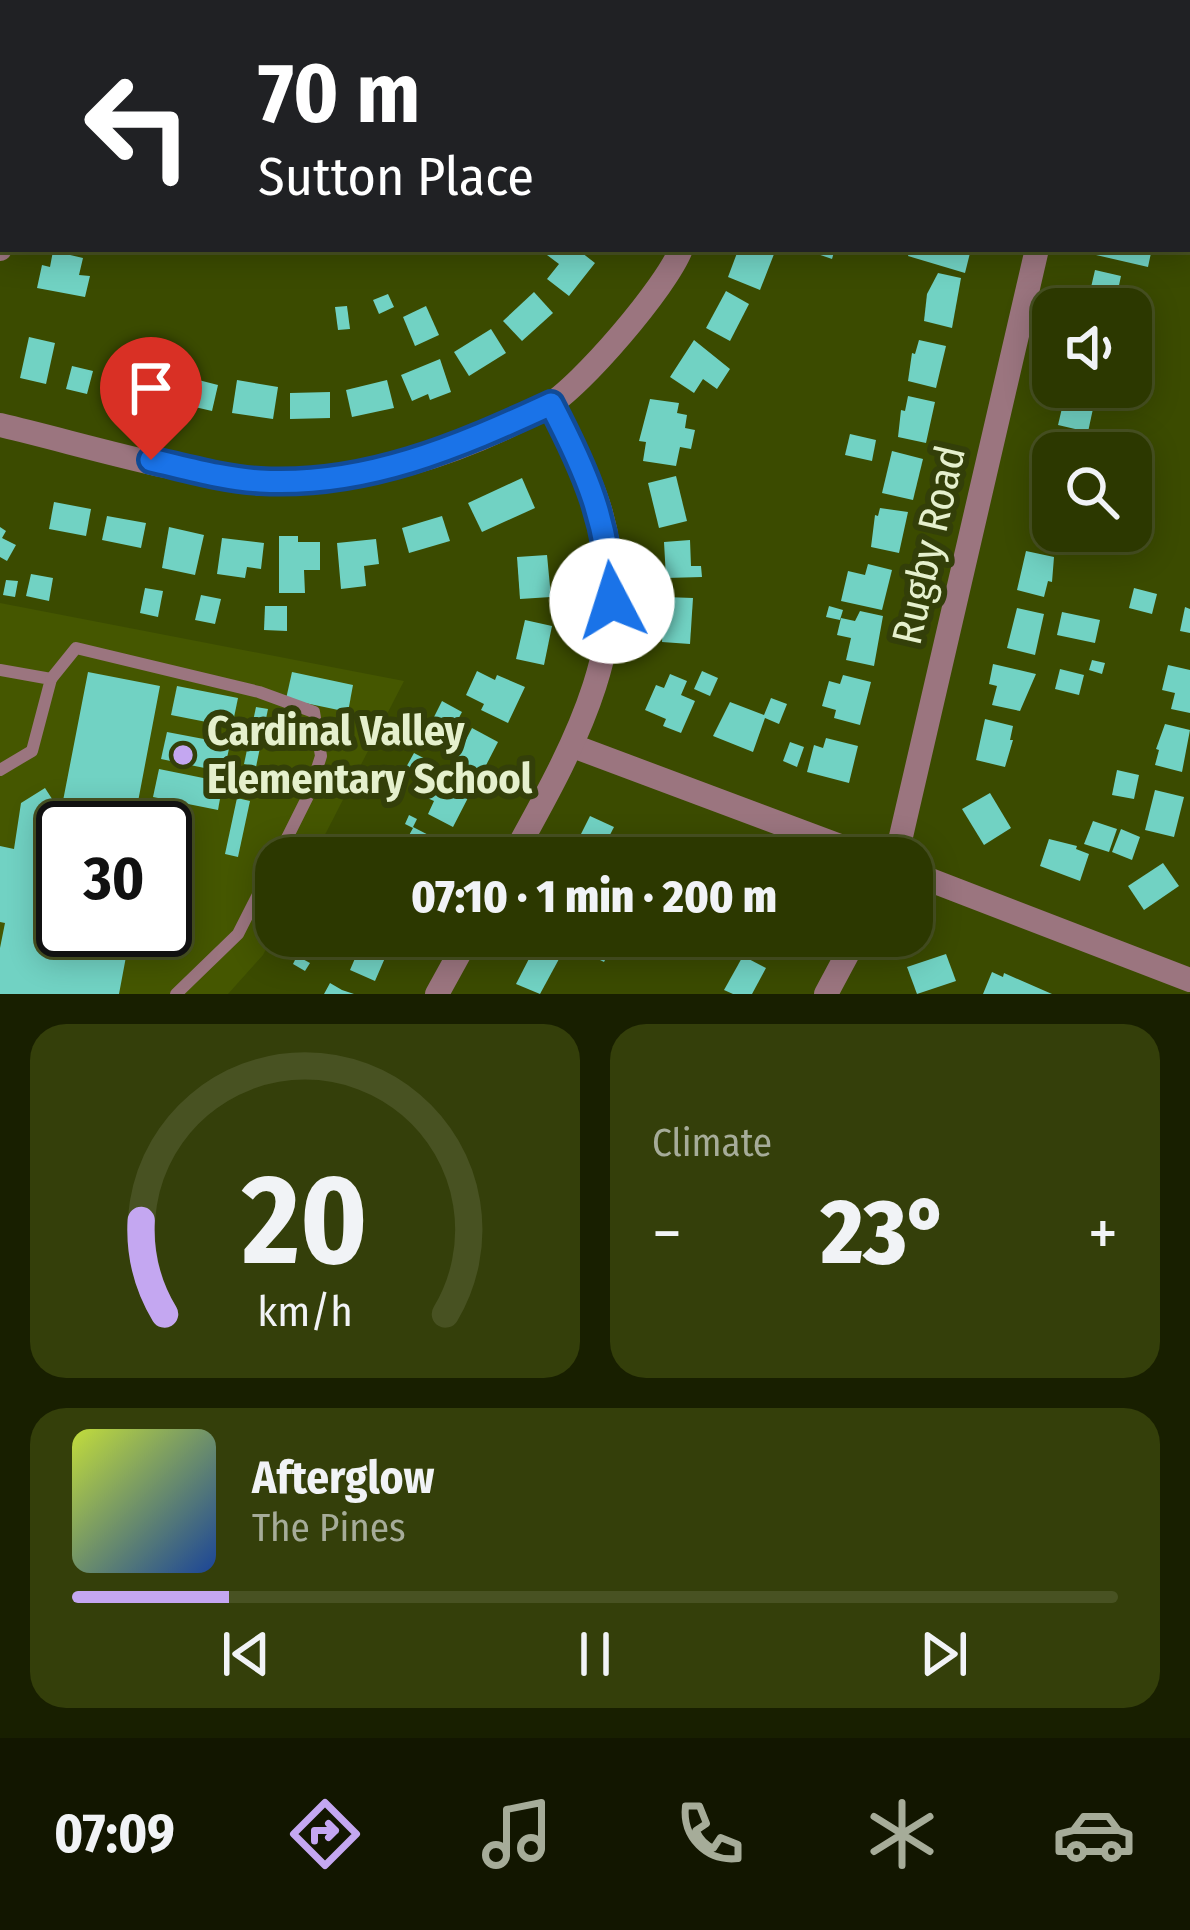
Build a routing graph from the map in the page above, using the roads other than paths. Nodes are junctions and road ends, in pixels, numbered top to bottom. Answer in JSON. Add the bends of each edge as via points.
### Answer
{"nodes":[{"id":1,"x":680,"y":252,"type":"edge"},
{"id":2,"x":1036,"y":252,"type":"edge"},
{"id":3,"x":551,"y":404,"type":"junction"},
{"id":4,"x":0,"y":425,"type":"edge"},
{"id":5,"x":0,"y":670,"type":"edge"},
{"id":6,"x":51,"y":679,"type":"junction"},
{"id":7,"x":573,"y":746,"type":"junction"},
{"id":8,"x":0,"y":770,"type":"edge"},
{"id":9,"x":287,"y":837,"type":"edge"},
{"id":10,"x":523,"y":837,"type":"edge"},
{"id":11,"x":816,"y":837,"type":"edge"},
{"id":12,"x":901,"y":837,"type":"edge"},
{"id":13,"x":933,"y":881,"type":"edge"},
{"id":14,"x":255,"y":900,"type":"edge"},
{"id":15,"x":457,"y":957,"type":"edge"},
{"id":16,"x":846,"y":957,"type":"edge"},
{"id":17,"x":1190,"y":980,"type":"edge"},
{"id":18,"x":176,"y":994,"type":"edge"},
{"id":19,"x":437,"y":994,"type":"edge"},
{"id":20,"x":826,"y":994,"type":"edge"}],
"edges":[{"from":1,"to":3,"type":"street","via":[[634,322]]},
{"from":2,"to":12,"type":"street","name":"Rugby Road"},
{"from":3,"to":4,"type":"street","via":[[419,460],[312,479],[259,481]]},
{"from":3,"to":7,"type":"street","via":[[586,472],[610,555],[601,672]]},
{"from":5,"to":6,"type":"lane"},
{"from":6,"to":8,"type":"lane","via":[[32,751]]},
{"from":6,"to":9,"type":"lane","via":[[76,648],[314,712],[321,756]]},
{"from":7,"to":10,"type":"street"},
{"from":7,"to":11,"type":"street"},
{"from":13,"to":17,"type":"street"},
{"from":14,"to":18,"type":"lane","via":[[238,934]]},
{"from":15,"to":19,"type":"street"},
{"from":16,"to":20,"type":"street"}]}
